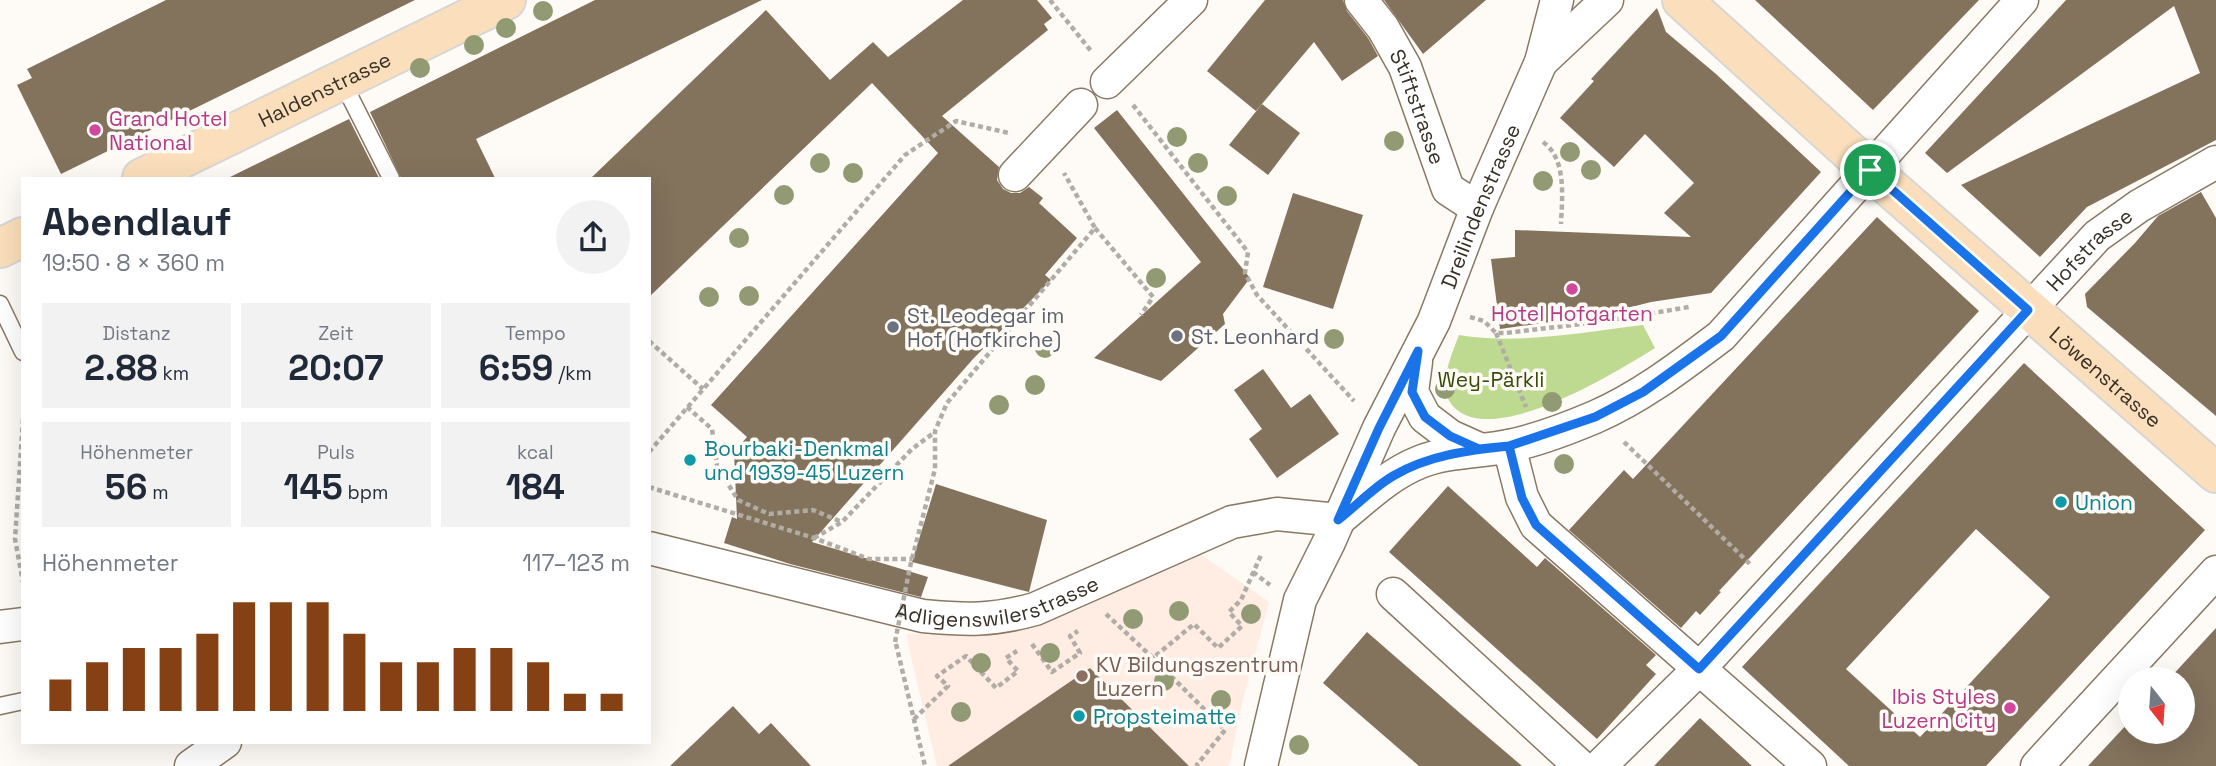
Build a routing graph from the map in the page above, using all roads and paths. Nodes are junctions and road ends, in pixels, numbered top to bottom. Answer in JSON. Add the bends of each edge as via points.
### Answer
{"nodes":[{"id":1,"x":506,"y":0,"type":"edge"},
{"id":2,"x":1050,"y":0,"type":"edge"},
{"id":3,"x":1191,"y":0,"type":"edge"},
{"id":4,"x":1361,"y":0,"type":"edge"},
{"id":5,"x":1556,"y":0,"type":"edge"},
{"id":6,"x":1607,"y":0,"type":"edge"},
{"id":7,"x":1682,"y":0,"type":"edge"},
{"id":8,"x":2022,"y":0,"type":"edge"},
{"id":9,"x":1541,"y":62,"type":"junction"},
{"id":10,"x":1110,"y":80,"type":"junction"},
{"id":11,"x":342,"y":81,"type":"junction"},
{"id":12,"x":1081,"y":105,"type":"dead end"},
{"id":13,"x":1536,"y":139,"type":"dead end"},
{"id":14,"x":1046,"y":141,"type":"junction"},
{"id":15,"x":2216,"y":162,"type":"edge"},
{"id":16,"x":1870,"y":170,"type":"junction"},
{"id":17,"x":1015,"y":175,"type":"dead end"},
{"id":18,"x":144,"y":177,"type":"edge"},
{"id":19,"x":390,"y":177,"type":"edge"},
{"id":20,"x":1477,"y":208,"type":"junction"},
{"id":21,"x":1562,"y":225,"type":"dead end"},
{"id":22,"x":1095,"y":228,"type":"junction"},
{"id":23,"x":21,"y":238,"type":"edge"},
{"id":24,"x":0,"y":248,"type":"edge"},
{"id":25,"x":0,"y":304,"type":"edge"},
{"id":26,"x":1689,"y":307,"type":"dead end"},
{"id":27,"x":2028,"y":310,"type":"junction"},
{"id":28,"x":1141,"y":316,"type":"dead end"},
{"id":29,"x":1467,"y":316,"type":"dead end"},
{"id":30,"x":1496,"y":333,"type":"junction"},
{"id":31,"x":651,"y":343,"type":"edge"},
{"id":32,"x":21,"y":348,"type":"edge"},
{"id":33,"x":1418,"y":351,"type":"junction"},
{"id":34,"x":702,"y":389,"type":"junction"},
{"id":35,"x":687,"y":407,"type":"junction"},
{"id":36,"x":1530,"y":415,"type":"dead end"},
{"id":37,"x":1379,"y":428,"type":"junction"},
{"id":38,"x":935,"y":431,"type":"junction"},
{"id":39,"x":1615,"y":435,"type":"dead end"},
{"id":40,"x":1494,"y":447,"type":"junction"},
{"id":41,"x":21,"y":449,"type":"edge"},
{"id":42,"x":651,"y":450,"type":"edge"},
{"id":43,"x":2216,"y":472,"type":"edge"},
{"id":44,"x":651,"y":488,"type":"edge"},
{"id":45,"x":1338,"y":520,"type":"junction"},
{"id":46,"x":842,"y":522,"type":"junction"},
{"id":47,"x":814,"y":538,"type":"junction"},
{"id":48,"x":651,"y":548,"type":"edge"},
{"id":49,"x":1262,"y":553,"type":"dead end"},
{"id":50,"x":912,"y":559,"type":"junction"},
{"id":51,"x":21,"y":571,"type":"edge"},
{"id":52,"x":2216,"y":572,"type":"edge"},
{"id":53,"x":1774,"y":587,"type":"junction"},
{"id":54,"x":1393,"y":594,"type":"dead end"},
{"id":55,"x":1105,"y":613,"type":"dead end"},
{"id":56,"x":21,"y":624,"type":"edge"},
{"id":57,"x":0,"y":627,"type":"edge"},
{"id":58,"x":1082,"y":628,"type":"dead end"},
{"id":59,"x":1153,"y":657,"type":"junction"},
{"id":60,"x":1699,"y":669,"type":"junction"},
{"id":61,"x":21,"y":701,"type":"edge"},
{"id":62,"x":0,"y":706,"type":"edge"},
{"id":63,"x":914,"y":719,"type":"junction"},
{"id":64,"x":222,"y":744,"type":"edge"},
{"id":65,"x":191,"y":766,"type":"edge"},
{"id":66,"x":925,"y":766,"type":"edge"},
{"id":67,"x":1196,"y":766,"type":"edge"},
{"id":68,"x":1261,"y":766,"type":"edge"},
{"id":69,"x":1580,"y":766,"type":"edge"},
{"id":70,"x":1600,"y":766,"type":"edge"},
{"id":71,"x":1810,"y":766,"type":"edge"},
{"id":72,"x":2037,"y":766,"type":"edge"}],
"edges":[{"from":1,"to":11,"type":"main road","name":"Haldenstrasse"},
{"from":2,"to":10,"type":"path"},
{"from":3,"to":10,"type":"street"},
{"from":4,"to":20,"type":"street","name":"Stiftstrasse","via":[[1405,67],[1448,189]]},
{"from":5,"to":9,"type":"street","name":"Dreilindenstrasse"},
{"from":6,"to":9,"type":"street","name":"Dreilindenstrasse"},
{"from":7,"to":16,"type":"main road","name":"Löwenstrasse"},
{"from":8,"to":16,"type":"street"},
{"from":9,"to":20,"type":"street","name":"Dreilindenstrasse"},
{"from":10,"to":37,"type":"path","via":[[1248,252],[1245,273],[1257,295]]},
{"from":11,"to":18,"type":"main road","name":"Haldenstrasse"},
{"from":11,"to":19,"type":"lane"},
{"from":12,"to":14,"type":"street"},
{"from":13,"to":21,"type":"path","via":[[1553,151],[1558,163]]},
{"from":14,"to":17,"type":"street"},
{"from":14,"to":22,"type":"path"},
{"from":14,"to":34,"type":"path","via":[[956,121],[905,155]]},
{"from":15,"to":27,"type":"street","name":"Hofstrasse","via":[[2097,236]]},
{"from":16,"to":27,"type":"main road","name":"Löwenstrasse"},
{"from":16,"to":40,"type":"street","via":[[1721,336],[1683,365],[1595,417]]},
{"from":20,"to":33,"type":"street","name":"Dreilindenstrasse"},
{"from":22,"to":28,"type":"path","via":[[1153,297]]},
{"from":22,"to":38,"type":"path","via":[[947,403]]},
{"from":23,"to":24,"type":"main road"},
{"from":25,"to":32,"type":"lane"},
{"from":26,"to":30,"type":"path"},
{"from":27,"to":43,"type":"main road","name":"Löwenstrasse"},
{"from":27,"to":53,"type":"street","name":"Hofstrasse"},
{"from":29,"to":30,"type":"path","via":[[1484,321]]},
{"from":30,"to":36,"type":"path"},
{"from":31,"to":34,"type":"path"},
{"from":33,"to":37,"type":"street","name":"Dreilindenstrasse"},
{"from":33,"to":40,"type":"street","name":"Dreilindenstrasse","via":[[1412,392],[1425,417],[1450,436]]},
{"from":34,"to":35,"type":"path"},
{"from":35,"to":42,"type":"path"},
{"from":35,"to":46,"type":"path","via":[[712,429],[718,466],[738,500],[769,514],[813,510]]},
{"from":37,"to":45,"type":"street","name":"Dreilindenstrasse"},
{"from":38,"to":46,"type":"path"},
{"from":38,"to":50,"type":"path","via":[[935,469]]},
{"from":39,"to":53,"type":"path"},
{"from":40,"to":45,"type":"street","via":[[1421,462],[1401,471]]},
{"from":40,"to":60,"type":"street","via":[[1536,525]]},
{"from":41,"to":51,"type":"path","via":[[15,539]]},
{"from":44,"to":47,"type":"path"},
{"from":45,"to":48,"type":"street","name":"Adligenswilerstrasse","via":[[1277,514],[1232,522],[1035,609],[1003,618],[965,620],[923,616]]},
{"from":45,"to":68,"type":"street","name":"Dreilindenstrasse","via":[[1300,600]]},
{"from":46,"to":47,"type":"path"},
{"from":47,"to":50,"type":"path","via":[[869,559]]},
{"from":49,"to":59,"type":"path","via":[[1241,600],[1229,612],[1242,626],[1218,648],[1194,624]]},
{"from":50,"to":63,"type":"path","bridge":true,"via":[[895,642]]},
{"from":52,"to":72,"type":"street"},
{"from":53,"to":60,"type":"street","name":"Hofstrasse"},
{"from":54,"to":69,"type":"street"},
{"from":55,"to":59,"type":"path"},
{"from":56,"to":57,"type":"street"},
{"from":58,"to":63,"type":"path","via":[[1070,636],[1080,653],[1052,672],[1031,642],[1006,658],[1018,671],[996,688],[966,656],[937,676],[948,686]]},
{"from":59,"to":67,"type":"path","via":[[1225,730]]},
{"from":60,"to":70,"type":"street","name":"Hofstrasse"},
{"from":60,"to":71,"type":"street"},
{"from":61,"to":62,"type":"lane"},
{"from":63,"to":66,"type":"path"},
{"from":64,"to":65,"type":"street"}]}
